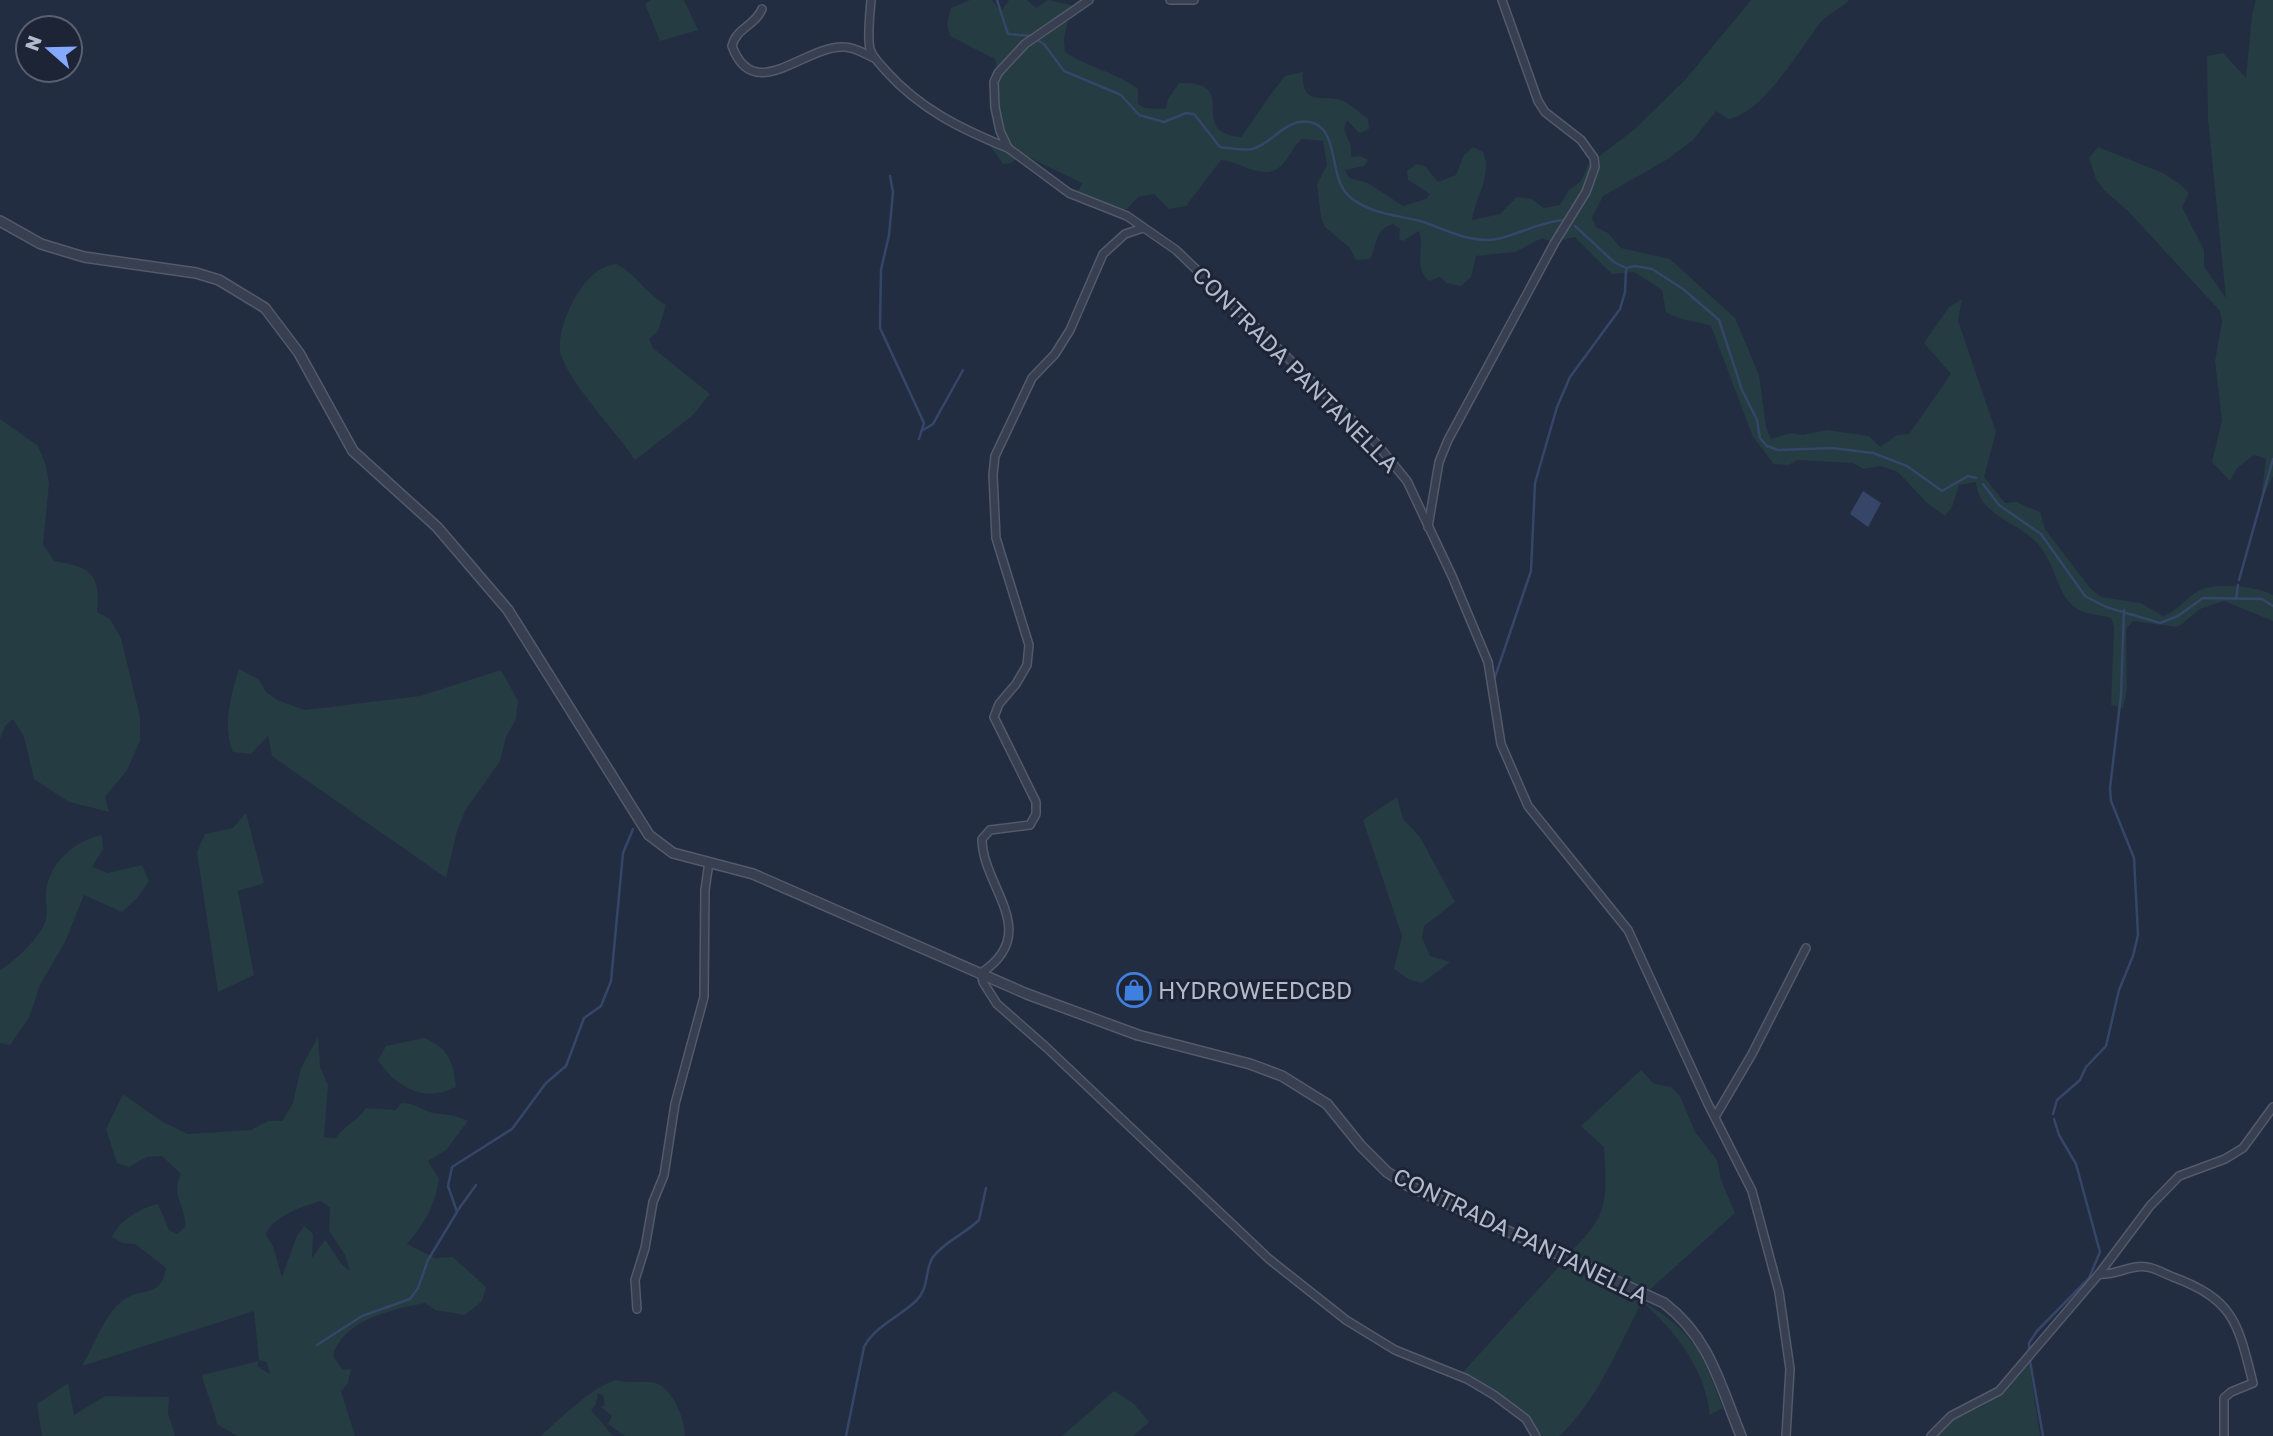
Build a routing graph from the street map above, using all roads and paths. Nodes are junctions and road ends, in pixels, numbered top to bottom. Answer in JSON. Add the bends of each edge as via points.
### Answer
{"nodes":[{"id":1,"x":871,"y":0,"type":"edge"},
{"id":2,"x":1089,"y":0,"type":"edge"},
{"id":3,"x":1170,"y":0,"type":"edge"},
{"id":4,"x":1194,"y":0,"type":"edge"},
{"id":5,"x":1502,"y":0,"type":"edge"},
{"id":6,"x":762,"y":9,"type":"dead end"},
{"id":7,"x":875,"y":59,"type":"junction"},
{"id":8,"x":1008,"y":148,"type":"junction"},
{"id":9,"x":0,"y":220,"type":"edge"},
{"id":10,"x":1143,"y":228,"type":"junction"},
{"id":11,"x":1428,"y":527,"type":"junction"},
{"id":12,"x":709,"y":862,"type":"junction"},
{"id":13,"x":1806,"y":948,"type":"dead end"},
{"id":14,"x":981,"y":973,"type":"junction"},
{"id":15,"x":2273,"y":1107,"type":"edge"},
{"id":16,"x":1714,"y":1117,"type":"junction"},
{"id":17,"x":2099,"y":1274,"type":"junction"},
{"id":18,"x":637,"y":1309,"type":"dead end"},
{"id":19,"x":1536,"y":1436,"type":"edge"},
{"id":20,"x":1741,"y":1436,"type":"edge"},
{"id":21,"x":1786,"y":1436,"type":"edge"},
{"id":22,"x":1930,"y":1436,"type":"edge"},
{"id":23,"x":2224,"y":1436,"type":"edge"}],
"edges":[{"from":1,"to":7,"type":"street","via":[[870,47]]},
{"from":2,"to":8,"type":"street","via":[[1025,44],[998,73],[995,107]]},
{"from":3,"to":4,"type":"street"},
{"from":5,"to":11,"type":"street","via":[[1538,100],[1545,112],[1581,140],[1595,167],[1586,192],[1448,440],[1439,462]]},
{"from":6,"to":7,"type":"street","via":[[756,22],[739,32],[733,46],[759,74],[843,46]]},
{"from":7,"to":8,"type":"street","name":"CONTRADA PANTANELLA","via":[[922,106]]},
{"from":8,"to":10,"type":"street","name":"CONTRADA PANTANELLA","via":[[1069,193],[1127,216]]},
{"from":9,"to":12,"type":"street","name":"CONTRADA PANTANELLA","via":[[41,244],[85,257],[196,273],[253,298],[299,353],[353,451],[437,527],[508,610],[649,835],[673,853]]},
{"from":10,"to":11,"type":"street","name":"CONTRADA PANTANELLA","via":[[1176,250],[1376,443],[1407,481]]},
{"from":10,"to":14,"type":"street","via":[[1125,234],[1103,254],[1070,330],[1032,378],[995,456],[996,538],[1029,645],[1027,665],[994,717],[1036,802],[1036,814],[1030,825],[990,830],[982,839],[983,856],[1007,909],[1008,926],[998,962]]},
{"from":11,"to":16,"type":"street","name":"CONTRADA PANTANELLA","via":[[1488,662],[1501,744],[1528,806],[1629,930]]},
{"from":12,"to":14,"type":"street","name":"CONTRADA PANTANELLA","via":[[801,893]]},
{"from":12,"to":18,"type":"street","via":[[704,997],[635,1280]]},
{"from":13,"to":16,"type":"street"},
{"from":14,"to":19,"type":"street","via":[[997,1004],[1269,1259],[1346,1320],[1385,1344],[1494,1395],[1526,1419]]},
{"from":14,"to":20,"type":"street","name":"CONTRADA PANTANELLA","via":[[1138,1035],[1282,1076],[1327,1104],[1370,1155],[1407,1185],[1664,1303],[1686,1320],[1702,1341]]},
{"from":15,"to":17,"type":"street","via":[[2243,1148],[2179,1176]]},
{"from":16,"to":21,"type":"street","name":"CONTRADA PANTANELLA","via":[[1752,1191],[1779,1292],[1790,1369]]},
{"from":17,"to":22,"type":"street","via":[[1998,1391],[1951,1416]]},
{"from":17,"to":23,"type":"street","via":[[2147,1267],[2192,1284],[2229,1311],[2239,1329],[2253,1383],[2224,1398]]}]}
